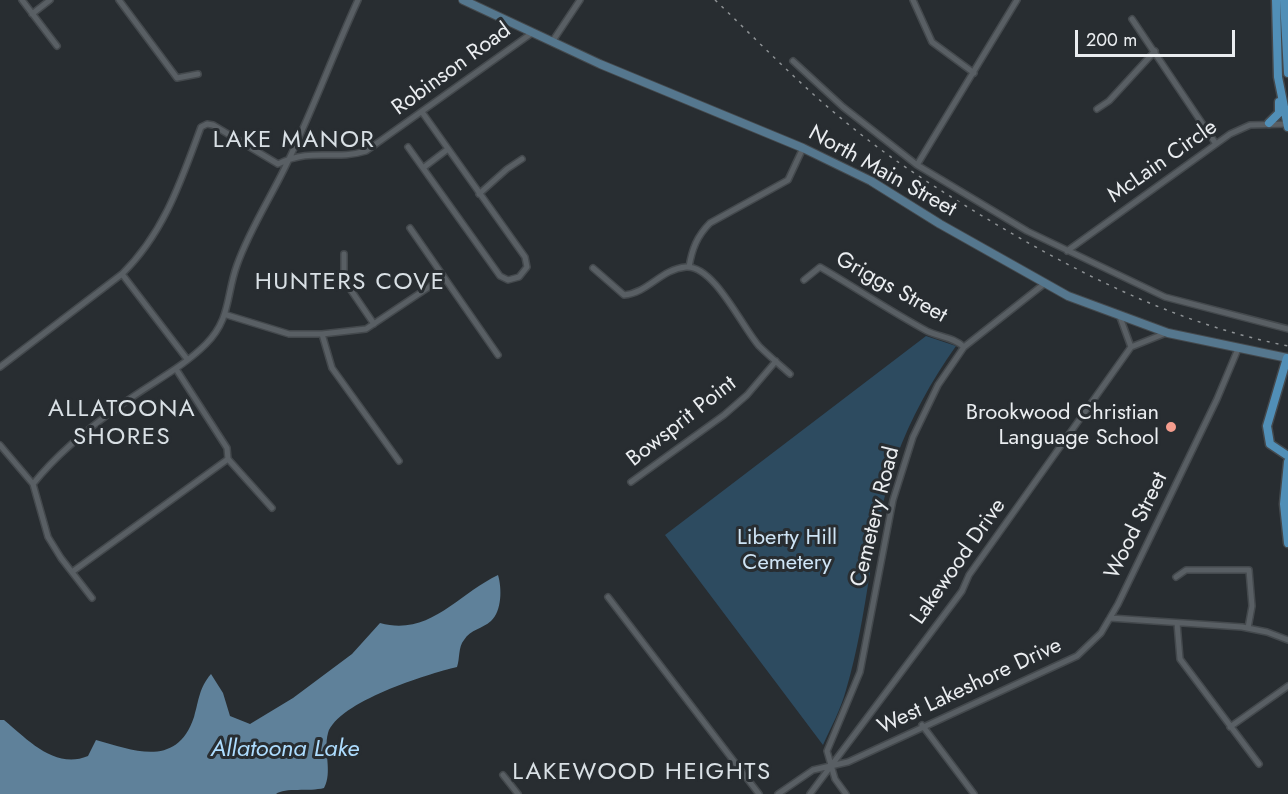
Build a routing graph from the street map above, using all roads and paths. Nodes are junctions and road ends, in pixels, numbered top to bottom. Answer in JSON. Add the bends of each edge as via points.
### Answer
{"nodes":[{"id":1,"x":22,"y":0,"type":"edge"},
{"id":2,"x":50,"y":0,"type":"edge"},
{"id":3,"x":119,"y":0,"type":"edge"},
{"id":4,"x":358,"y":0,"type":"edge"},
{"id":5,"x":463,"y":0,"type":"edge"},
{"id":6,"x":580,"y":0,"type":"edge"},
{"id":7,"x":913,"y":0,"type":"edge"},
{"id":8,"x":1017,"y":0,"type":"edge"},
{"id":9,"x":1276,"y":0,"type":"edge"},
{"id":10,"x":1284,"y":0,"type":"edge"},
{"id":11,"x":32,"y":14,"type":"junction"},
{"id":12,"x":1132,"y":19,"type":"dead end"},
{"id":13,"x":532,"y":33,"type":"junction"},
{"id":14,"x":552,"y":42,"type":"junction"},
{"id":15,"x":57,"y":46,"type":"dead end"},
{"id":16,"x":1155,"y":51,"type":"junction"},
{"id":17,"x":793,"y":61,"type":"dead end"},
{"id":18,"x":974,"y":73,"type":"junction"},
{"id":19,"x":1288,"y":73,"type":"edge"},
{"id":20,"x":198,"y":74,"type":"dead end"},
{"id":21,"x":1280,"y":89,"type":"junction"},
{"id":22,"x":1097,"y":109,"type":"dead end"},
{"id":23,"x":422,"y":112,"type":"junction"},
{"id":24,"x":1269,"y":123,"type":"junction"},
{"id":25,"x":1288,"y":125,"type":"edge"},
{"id":26,"x":1216,"y":144,"type":"junction"},
{"id":27,"x":408,"y":147,"type":"dead end"},
{"id":28,"x":803,"y":148,"type":"junction"},
{"id":29,"x":448,"y":149,"type":"junction"},
{"id":30,"x":290,"y":159,"type":"junction"},
{"id":31,"x":522,"y":159,"type":"dead end"},
{"id":32,"x":917,"y":165,"type":"junction"},
{"id":33,"x":423,"y":168,"type":"junction"},
{"id":34,"x":479,"y":194,"type":"junction"},
{"id":35,"x":410,"y":228,"type":"dead end"},
{"id":36,"x":1067,"y":251,"type":"junction"},
{"id":37,"x":344,"y":254,"type":"dead end"},
{"id":38,"x":689,"y":267,"type":"junction"},
{"id":39,"x":593,"y":268,"type":"dead end"},
{"id":40,"x":122,"y":274,"type":"junction"},
{"id":41,"x":444,"y":277,"type":"junction"},
{"id":42,"x":804,"y":280,"type":"dead end"},
{"id":43,"x":1044,"y":284,"type":"junction"},
{"id":44,"x":227,"y":315,"type":"junction"},
{"id":45,"x":1120,"y":317,"type":"junction"},
{"id":46,"x":374,"y":324,"type":"junction"},
{"id":47,"x":1288,"y":329,"type":"edge"},
{"id":48,"x":1168,"y":333,"type":"junction"},
{"id":49,"x":322,"y":334,"type":"junction"},
{"id":50,"x":964,"y":347,"type":"junction"},
{"id":51,"x":1131,"y":347,"type":"junction"},
{"id":52,"x":1238,"y":349,"type":"junction"},
{"id":53,"x":498,"y":355,"type":"dead end"},
{"id":54,"x":1288,"y":358,"type":"edge"},
{"id":55,"x":187,"y":359,"type":"junction"},
{"id":56,"x":776,"y":361,"type":"junction"},
{"id":57,"x":0,"y":367,"type":"edge"},
{"id":58,"x":176,"y":369,"type":"junction"},
{"id":59,"x":790,"y":374,"type":"dead end"},
{"id":60,"x":0,"y":445,"type":"edge"},
{"id":61,"x":1288,"y":456,"type":"edge"},
{"id":62,"x":228,"y":459,"type":"junction"},
{"id":63,"x":399,"y":461,"type":"dead end"},
{"id":64,"x":1288,"y":462,"type":"edge"},
{"id":65,"x":631,"y":482,"type":"dead end"},
{"id":66,"x":33,"y":484,"type":"junction"},
{"id":67,"x":272,"y":508,"type":"dead end"},
{"id":68,"x":1288,"y":543,"type":"edge"},
{"id":69,"x":72,"y":572,"type":"junction"},
{"id":70,"x":1176,"y":577,"type":"dead end"},
{"id":71,"x":608,"y":597,"type":"dead end"},
{"id":72,"x":92,"y":598,"type":"dead end"},
{"id":73,"x":1110,"y":618,"type":"junction"},
{"id":74,"x":1177,"y":622,"type":"junction"},
{"id":75,"x":1248,"y":628,"type":"junction"},
{"id":76,"x":1288,"y":640,"type":"edge"},
{"id":77,"x":1288,"y":686,"type":"edge"},
{"id":78,"x":922,"y":725,"type":"junction"},
{"id":79,"x":1230,"y":727,"type":"junction"},
{"id":80,"x":1259,"y":764,"type":"dead end"},
{"id":81,"x":830,"y":766,"type":"junction"},
{"id":82,"x":503,"y":775,"type":"dead end"},
{"id":83,"x":518,"y":794,"type":"edge"},
{"id":84,"x":759,"y":794,"type":"edge"},
{"id":85,"x":778,"y":794,"type":"edge"},
{"id":86,"x":810,"y":794,"type":"edge"},
{"id":87,"x":846,"y":794,"type":"edge"},
{"id":88,"x":974,"y":794,"type":"edge"}],
"edges":[{"from":1,"to":11,"type":"street"},
{"from":2,"to":11,"type":"street"},
{"from":3,"to":20,"type":"street","via":[[177,78]]},
{"from":4,"to":30,"type":"street"},
{"from":5,"to":13,"type":"main road","name":"North Main Street"},
{"from":6,"to":14,"type":"street"},
{"from":7,"to":18,"type":"street","via":[[932,42]]},
{"from":8,"to":18,"type":"street"},
{"from":9,"to":21,"type":"main road"},
{"from":10,"to":19,"type":"main road"},
{"from":11,"to":15,"type":"street"},
{"from":12,"to":16,"type":"street"},
{"from":13,"to":14,"type":"main road","name":"North Main Street"},
{"from":13,"to":23,"type":"street","name":"Robinson Road"},
{"from":14,"to":28,"type":"main road","name":"North Main Street"},
{"from":16,"to":22,"type":"street"},
{"from":16,"to":26,"type":"street"},
{"from":17,"to":32,"type":"street","via":[[843,107]]},
{"from":18,"to":32,"type":"street"},
{"from":21,"to":24,"type":"main road","via":[[1279,113]]},
{"from":21,"to":25,"type":"main road"},
{"from":23,"to":29,"type":"street"},
{"from":23,"to":30,"type":"street","name":"Robinson Road","via":[[366,151],[353,155],[306,154]]},
{"from":24,"to":25,"type":"street","name":"McLain Circle"},
{"from":24,"to":26,"type":"street","name":"McLain Circle","via":[[1240,129]]},
{"from":26,"to":36,"type":"street","name":"McLain Circle"},
{"from":27,"to":33,"type":"street"},
{"from":28,"to":38,"type":"street","via":[[788,180],[710,223],[701,232],[692,248]]},
{"from":28,"to":43,"type":"main road","name":"North Main Street","via":[[871,181]]},
{"from":29,"to":33,"type":"street"},
{"from":29,"to":34,"type":"street"},
{"from":30,"to":40,"type":"street","name":"Robinson Road","via":[[278,164],[213,125],[201,127],[157,231]]},
{"from":30,"to":44,"type":"street","via":[[237,266]]},
{"from":31,"to":34,"type":"street"},
{"from":32,"to":36,"type":"street"},
{"from":33,"to":34,"type":"street","via":[[500,276],[508,280],[519,277],[526,267],[525,258]]},
{"from":35,"to":41,"type":"street"},
{"from":36,"to":47,"type":"street","via":[[1164,297]]},
{"from":37,"to":46,"type":"street","via":[[344,280]]},
{"from":38,"to":39,"type":"street","via":[[665,273],[636,294],[624,295]]},
{"from":38,"to":56,"type":"street","via":[[710,279],[759,345]]},
{"from":40,"to":55,"type":"street"},
{"from":40,"to":57,"type":"street"},
{"from":41,"to":46,"type":"street"},
{"from":41,"to":53,"type":"street"},
{"from":42,"to":50,"type":"street","name":"Griggs Street","via":[[820,267],[854,290]]},
{"from":43,"to":45,"type":"main road","name":"North Main Street"},
{"from":43,"to":50,"type":"street","name":"Cemetery Road"},
{"from":44,"to":49,"type":"street","via":[[289,334]]},
{"from":44,"to":55,"type":"street","via":[[206,344]]},
{"from":45,"to":48,"type":"main road","name":"North Main Street"},
{"from":45,"to":51,"type":"street"},
{"from":46,"to":49,"type":"street"},
{"from":48,"to":51,"type":"street"},
{"from":48,"to":52,"type":"main road","name":"North Main Street"},
{"from":49,"to":63,"type":"street","via":[[332,368]]},
{"from":50,"to":81,"type":"street","name":"Cemetery Road","via":[[938,385],[903,464],[885,536],[860,672],[827,751]]},
{"from":51,"to":81,"type":"street","name":"Lakewood Drive","via":[[969,575],[962,591]]},
{"from":52,"to":54,"type":"main road","name":"North Main Street"},
{"from":52,"to":73,"type":"street","name":"Wood Street"},
{"from":54,"to":61,"type":"main road","via":[[1266,433],[1272,446]]},
{"from":55,"to":58,"type":"street"},
{"from":56,"to":59,"type":"street"},
{"from":56,"to":65,"type":"street","name":"Bowsprit Point","via":[[724,415]]},
{"from":58,"to":62,"type":"street","via":[[228,448]]},
{"from":58,"to":66,"type":"street","via":[[121,405],[47,467]]},
{"from":60,"to":66,"type":"street"},
{"from":62,"to":67,"type":"street"},
{"from":62,"to":69,"type":"street"},
{"from":64,"to":68,"type":"main road","via":[[1284,504]]},
{"from":66,"to":69,"type":"street","via":[[48,537]]},
{"from":69,"to":72,"type":"street"},
{"from":70,"to":75,"type":"street","via":[[1186,570],[1249,570],[1252,606]]},
{"from":71,"to":84,"type":"street"},
{"from":73,"to":74,"type":"street"},
{"from":73,"to":78,"type":"street","name":"West Lakeshore Drive","via":[[1101,633],[1077,656]]},
{"from":74,"to":75,"type":"street"},
{"from":74,"to":79,"type":"street","via":[[1180,659]]},
{"from":75,"to":76,"type":"street"},
{"from":77,"to":79,"type":"street"},
{"from":78,"to":81,"type":"street","name":"West Lakeshore Drive","via":[[848,762]]},
{"from":78,"to":88,"type":"street"},
{"from":79,"to":80,"type":"street"},
{"from":81,"to":85,"type":"street","name":"West Lakeshore Drive","via":[[813,770]]},
{"from":81,"to":86,"type":"street","name":"Lakewood Drive"},
{"from":81,"to":87,"type":"street"},
{"from":82,"to":83,"type":"street"}]}
